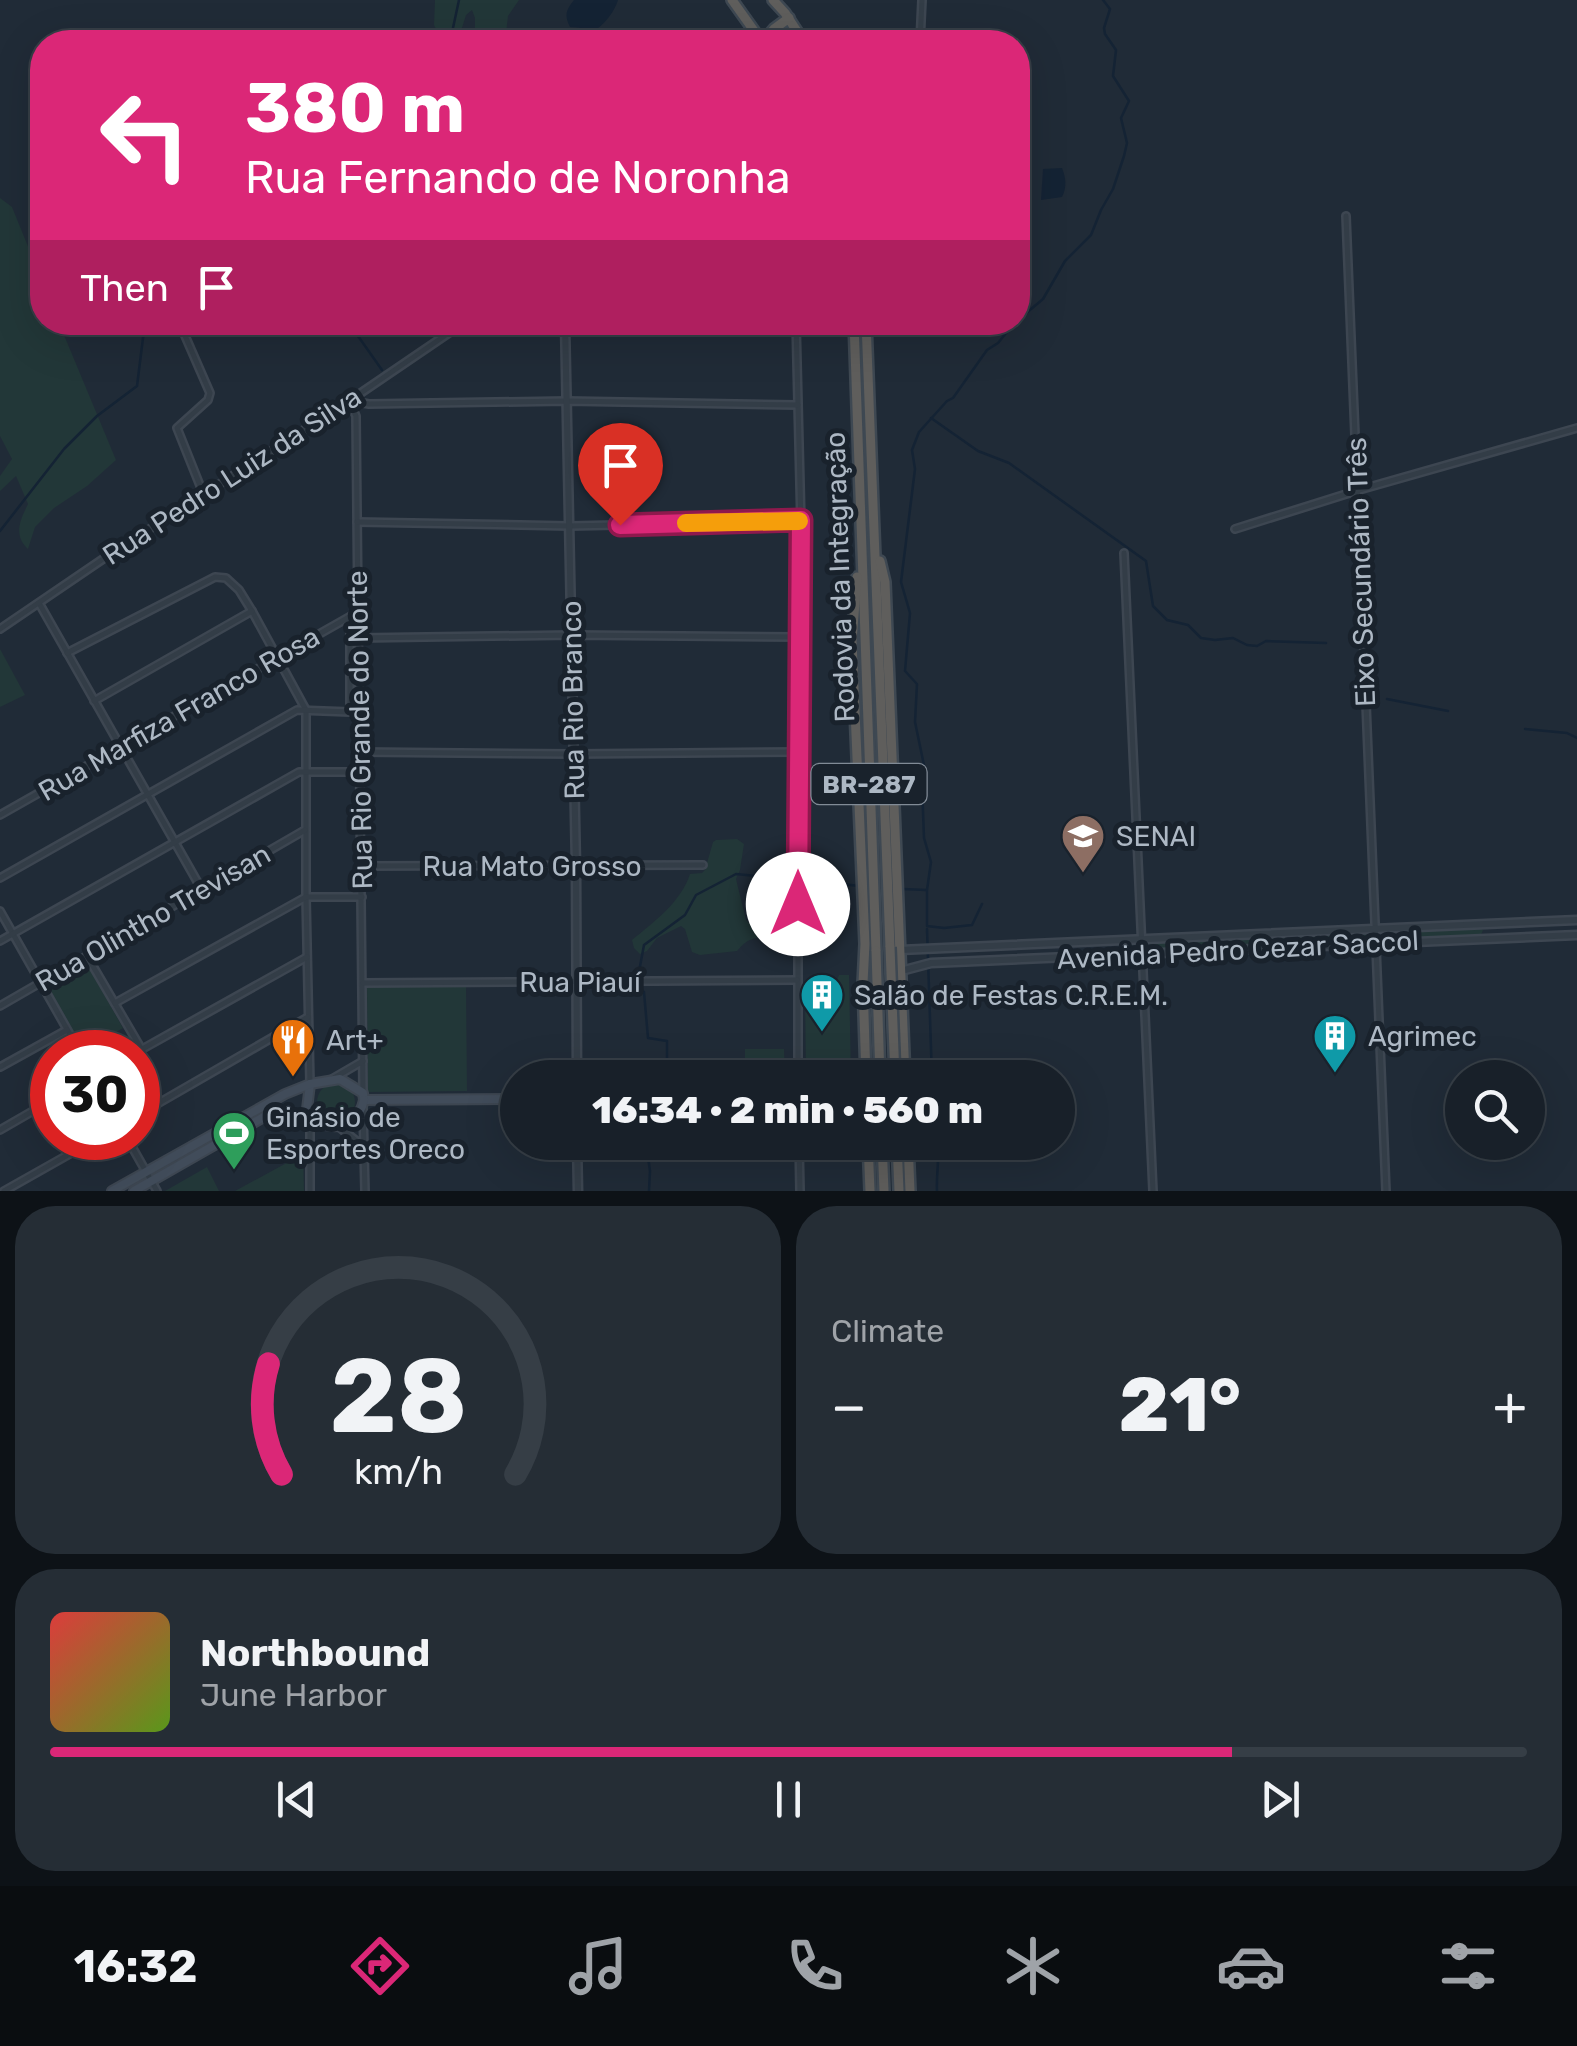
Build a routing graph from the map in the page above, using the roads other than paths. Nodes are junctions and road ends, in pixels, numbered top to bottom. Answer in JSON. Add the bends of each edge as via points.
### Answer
{"nodes":[{"id":1,"x":732,"y":0,"type":"edge"},
{"id":2,"x":772,"y":0,"type":"edge"},
{"id":3,"x":922,"y":0,"type":"edge"},
{"id":4,"x":789,"y":18,"type":"junction"},
{"id":5,"x":753,"y":30,"type":"edge"},
{"id":6,"x":773,"y":30,"type":"edge"},
{"id":7,"x":796,"y":30,"type":"edge"},
{"id":8,"x":921,"y":30,"type":"edge"},
{"id":9,"x":1346,"y":216,"type":"dead end"},
{"id":10,"x":185,"y":335,"type":"edge"},
{"id":11,"x":446,"y":335,"type":"edge"},
{"id":12,"x":566,"y":335,"type":"edge"},
{"id":13,"x":796,"y":335,"type":"edge"},
{"id":14,"x":854,"y":335,"type":"edge"},
{"id":15,"x":866,"y":335,"type":"edge"},
{"id":16,"x":349,"y":401,"type":"junction"},
{"id":17,"x":567,"y":401,"type":"junction"},
{"id":18,"x":798,"y":404,"type":"junction"},
{"id":19,"x":1577,"y":428,"type":"edge"},
{"id":20,"x":1359,"y":490,"type":"junction"},
{"id":21,"x":203,"y":495,"type":"junction"},
{"id":22,"x":801,"y":520,"type":"junction"},
{"id":23,"x":357,"y":522,"type":"junction"},
{"id":24,"x":570,"y":526,"type":"junction"},
{"id":25,"x":1235,"y":529,"type":"dead end"},
{"id":26,"x":862,"y":540,"type":"junction"},
{"id":27,"x":1124,"y":554,"type":"dead end"},
{"id":28,"x":39,"y":603,"type":"junction"},
{"id":29,"x":252,"y":611,"type":"junction"},
{"id":30,"x":358,"y":612,"type":"junction"},
{"id":31,"x":350,"y":617,"type":"junction"},
{"id":32,"x":0,"y":629,"type":"edge"},
{"id":33,"x":572,"y":635,"type":"junction"},
{"id":34,"x":801,"y":637,"type":"junction"},
{"id":35,"x":358,"y":638,"type":"junction"},
{"id":36,"x":68,"y":653,"type":"junction"},
{"id":37,"x":278,"y":658,"type":"junction"},
{"id":38,"x":94,"y":701,"type":"junction"},
{"id":39,"x":306,"y":710,"type":"junction"},
{"id":40,"x":120,"y":747,"type":"junction"},
{"id":41,"x":360,"y":752,"type":"junction"},
{"id":42,"x":798,"y":752,"type":"junction"},
{"id":43,"x":574,"y":754,"type":"junction"},
{"id":44,"x":306,"y":772,"type":"junction"},
{"id":45,"x":360,"y":772,"type":"junction"},
{"id":46,"x":147,"y":795,"type":"junction"},
{"id":47,"x":0,"y":816,"type":"edge"},
{"id":48,"x":306,"y":830,"type":"junction"},
{"id":49,"x":174,"y":843,"type":"junction"},
{"id":50,"x":703,"y":865,"type":"dead end"},
{"id":51,"x":361,"y":866,"type":"junction"},
{"id":52,"x":576,"y":866,"type":"junction"},
{"id":53,"x":0,"y":878,"type":"edge"},
{"id":54,"x":202,"y":890,"type":"junction"},
{"id":55,"x":362,"y":897,"type":"junction"},
{"id":56,"x":306,"y":898,"type":"junction"},
{"id":57,"x":0,"y":911,"type":"edge"},
{"id":58,"x":1577,"y":920,"type":"edge"},
{"id":59,"x":1375,"y":929,"type":"junction"},
{"id":60,"x":13,"y":934,"type":"junction"},
{"id":61,"x":1577,"y":935,"type":"edge"},
{"id":62,"x":1141,"y":939,"type":"junction"},
{"id":63,"x":0,"y":941,"type":"edge"},
{"id":64,"x":1376,"y":944,"type":"junction"},
{"id":65,"x":895,"y":948,"type":"junction"},
{"id":66,"x":1142,"y":954,"type":"junction"},
{"id":67,"x":88,"y":956,"type":"junction"},
{"id":68,"x":307,"y":957,"type":"junction"},
{"id":69,"x":864,"y":957,"type":"junction"},
{"id":70,"x":901,"y":971,"type":"junction"},
{"id":71,"x":797,"y":980,"type":"junction"},
{"id":72,"x":577,"y":982,"type":"junction"},
{"id":73,"x":40,"y":983,"type":"junction"},
{"id":74,"x":362,"y":983,"type":"junction"},
{"id":75,"x":115,"y":1003,"type":"junction"},
{"id":76,"x":0,"y":1006,"type":"edge"},
{"id":77,"x":308,"y":1017,"type":"junction"},
{"id":78,"x":67,"y":1030,"type":"edge"},
{"id":79,"x":129,"y":1030,"type":"edge"},
{"id":80,"x":160,"y":1040,"type":"edge"},
{"id":81,"x":30,"y":1050,"type":"edge"},
{"id":82,"x":577,"y":1060,"type":"edge"},
{"id":83,"x":798,"y":1060,"type":"edge"},
{"id":84,"x":865,"y":1060,"type":"edge"},
{"id":85,"x":879,"y":1060,"type":"edge"},
{"id":86,"x":894,"y":1060,"type":"edge"},
{"id":87,"x":904,"y":1060,"type":"edge"},
{"id":88,"x":364,"y":1061,"type":"junction"},
{"id":89,"x":0,"y":1067,"type":"edge"},
{"id":90,"x":332,"y":1079,"type":"junction"},
{"id":91,"x":310,"y":1084,"type":"junction"},
{"id":92,"x":363,"y":1100,"type":"junction"},
{"id":93,"x":500,"y":1100,"type":"edge"},
{"id":94,"x":160,"y":1102,"type":"edge"},
{"id":95,"x":30,"y":1113,"type":"edge"},
{"id":96,"x":310,"y":1120,"type":"junction"},
{"id":97,"x":338,"y":1126,"type":"junction"},
{"id":98,"x":0,"y":1130,"type":"edge"},
{"id":99,"x":364,"y":1147,"type":"junction"},
{"id":100,"x":59,"y":1160,"type":"edge"},
{"id":101,"x":139,"y":1160,"type":"edge"},
{"id":102,"x":578,"y":1160,"type":"edge"},
{"id":103,"x":799,"y":1160,"type":"edge"},
{"id":104,"x":869,"y":1160,"type":"edge"},
{"id":105,"x":883,"y":1160,"type":"edge"},
{"id":106,"x":898,"y":1160,"type":"edge"},
{"id":107,"x":909,"y":1160,"type":"edge"},
{"id":108,"x":146,"y":1172,"type":"junction"},
{"id":109,"x":152,"y":1181,"type":"junction"},
{"id":110,"x":4,"y":1191,"type":"edge"},
{"id":111,"x":112,"y":1191,"type":"edge"},
{"id":112,"x":134,"y":1191,"type":"edge"},
{"id":113,"x":157,"y":1191,"type":"edge"},
{"id":114,"x":310,"y":1191,"type":"edge"},
{"id":115,"x":364,"y":1191,"type":"edge"},
{"id":116,"x":578,"y":1191,"type":"edge"},
{"id":117,"x":800,"y":1191,"type":"edge"},
{"id":118,"x":870,"y":1191,"type":"edge"},
{"id":119,"x":884,"y":1191,"type":"edge"},
{"id":120,"x":899,"y":1191,"type":"edge"},
{"id":121,"x":910,"y":1191,"type":"edge"},
{"id":122,"x":1153,"y":1191,"type":"edge"},
{"id":123,"x":1386,"y":1191,"type":"edge"}],
"edges":[{"from":1,"to":5,"type":"highway"},
{"from":2,"to":4,"type":"highway"},
{"from":3,"to":8,"type":"street"},
{"from":4,"to":6,"type":"highway"},
{"from":4,"to":7,"type":"highway"},
{"from":9,"to":20,"type":"street","name":"Eixo Secundário Três"},
{"from":10,"to":21,"type":"street","via":[[210,394],[177,428]]},
{"from":11,"to":16,"type":"street","name":"Rua Pedro Luiz da Silva"},
{"from":12,"to":17,"type":"street","name":"Rua Rio Branco"},
{"from":13,"to":18,"type":"street"},
{"from":14,"to":26,"type":"highway","name":"Rodovia da Integração","number":"BR-287"},
{"from":15,"to":65,"type":"highway","name":"Rodovia da Integração","number":"BR-287"},
{"from":16,"to":17,"type":"street"},
{"from":16,"to":21,"type":"street","name":"Rua Pedro Luiz da Silva"},
{"from":16,"to":23,"type":"street","name":"Rua Rio Grande do Norte","via":[[356,416]]},
{"from":17,"to":18,"type":"street"},
{"from":17,"to":24,"type":"street","name":"Rua Rio Branco"},
{"from":18,"to":22,"type":"street"},
{"from":19,"to":20,"type":"street"},
{"from":20,"to":25,"type":"street"},
{"from":20,"to":59,"type":"street","name":"Eixo Secundário Três"},
{"from":21,"to":28,"type":"street","name":"Rua Pedro Luiz da Silva"},
{"from":22,"to":24,"type":"street"},
{"from":22,"to":34,"type":"street"},
{"from":23,"to":24,"type":"street"},
{"from":23,"to":30,"type":"street","name":"Rua Rio Grande do Norte"},
{"from":24,"to":33,"type":"street","name":"Rua Rio Branco"},
{"from":26,"to":69,"type":"highway","number":"BR-287","via":[[852,641]]},
{"from":26,"to":85,"type":"highway","name":"Rodovia da Integração","number":"BR-287","bridge":true},
{"from":27,"to":62,"type":"street"},
{"from":28,"to":32,"type":"street","name":"Rua Pedro Luiz da Silva"},
{"from":28,"to":36,"type":"street"},
{"from":29,"to":36,"type":"street","via":[[226,578],[215,577]]},
{"from":29,"to":37,"type":"street"},
{"from":29,"to":38,"type":"street"},
{"from":30,"to":31,"type":"street","name":"Rua Marfiza Franco Rosa"},
{"from":30,"to":35,"type":"street","name":"Rua Rio Grande do Norte"},
{"from":31,"to":37,"type":"street","name":"Rua Marfiza Franco Rosa"},
{"from":31,"to":39,"type":"street","via":[[350,712]]},
{"from":33,"to":34,"type":"street"},
{"from":33,"to":35,"type":"street"},
{"from":33,"to":43,"type":"street","name":"Rua Rio Branco"},
{"from":34,"to":42,"type":"street"},
{"from":35,"to":41,"type":"street","name":"Rua Rio Grande do Norte"},
{"from":36,"to":38,"type":"street"},
{"from":37,"to":39,"type":"street"},
{"from":37,"to":40,"type":"street","name":"Rua Marfiza Franco Rosa"},
{"from":38,"to":40,"type":"street"},
{"from":39,"to":44,"type":"street"},
{"from":39,"to":46,"type":"street"},
{"from":40,"to":46,"type":"street"},
{"from":40,"to":47,"type":"street","name":"Rua Marfiza Franco Rosa"},
{"from":41,"to":43,"type":"street"},
{"from":41,"to":45,"type":"street","name":"Rua Rio Grande do Norte"},
{"from":42,"to":43,"type":"street"},
{"from":42,"to":71,"type":"street"},
{"from":43,"to":52,"type":"street","name":"Rua Rio Branco"},
{"from":44,"to":45,"type":"street"},
{"from":44,"to":48,"type":"street"},
{"from":44,"to":49,"type":"street"},
{"from":45,"to":51,"type":"street","name":"Rua Rio Grande do Norte"},
{"from":46,"to":49,"type":"street"},
{"from":46,"to":53,"type":"street"},
{"from":48,"to":54,"type":"street","name":"Rua Olintho Trevisan"},
{"from":48,"to":56,"type":"street"},
{"from":49,"to":54,"type":"street"},
{"from":49,"to":60,"type":"street"},
{"from":50,"to":52,"type":"street","name":"Rua Mato Grosso"},
{"from":51,"to":52,"type":"street","name":"Rua Mato Grosso"},
{"from":51,"to":55,"type":"street","name":"Rua Rio Grande do Norte"},
{"from":52,"to":72,"type":"street","name":"Rua Rio Branco"},
{"from":54,"to":67,"type":"street","name":"Rua Olintho Trevisan"},
{"from":55,"to":56,"type":"street"},
{"from":55,"to":74,"type":"street","name":"Rua Rio Grande do Norte"},
{"from":56,"to":68,"type":"street"},
{"from":56,"to":75,"type":"street"},
{"from":57,"to":60,"type":"street"},
{"from":58,"to":59,"type":"street","name":"Avenida Pedro Cezar Saccol"},
{"from":59,"to":62,"type":"street","name":"Avenida Pedro Cezar Saccol"},
{"from":59,"to":64,"type":"street","name":"Eixo Secundário Três"},
{"from":60,"to":63,"type":"street"},
{"from":60,"to":73,"type":"street"},
{"from":61,"to":64,"type":"street","name":"Avenida Pedro Cezar Saccol"},
{"from":62,"to":65,"type":"street","name":"Avenida Pedro Cezar Saccol"},
{"from":62,"to":66,"type":"street"},
{"from":64,"to":66,"type":"street","name":"Avenida Pedro Cezar Saccol"},
{"from":64,"to":123,"type":"street","name":"Eixo Secundário Três"},
{"from":65,"to":69,"type":"highway"},
{"from":65,"to":70,"type":"highway","number":"BR-287"},
{"from":65,"to":86,"type":"highway","number":"BR-287","bridge":true},
{"from":66,"to":70,"type":"street","name":"Avenida Pedro Cezar Saccol"},
{"from":66,"to":122,"type":"street"},
{"from":67,"to":73,"type":"street","name":"Rua Olintho Trevisan"},
{"from":67,"to":75,"type":"street"},
{"from":68,"to":77,"type":"street"},
{"from":68,"to":80,"type":"street"},
{"from":69,"to":84,"type":"highway","number":"BR-287"},
{"from":70,"to":87,"type":"highway","number":"BR-287"},
{"from":71,"to":72,"type":"street","name":"Rua Piauí"},
{"from":71,"to":83,"type":"street"},
{"from":72,"to":74,"type":"street","name":"Rua Piauí"},
{"from":72,"to":82,"type":"street","name":"Rua Rio Branco"},
{"from":73,"to":76,"type":"street","name":"Rua Olintho Trevisan"},
{"from":73,"to":78,"type":"street"},
{"from":74,"to":88,"type":"street","name":"Rua Rio Grande do Norte"},
{"from":75,"to":79,"type":"street"},
{"from":77,"to":91,"type":"street"},
{"from":77,"to":94,"type":"street"},
{"from":81,"to":89,"type":"street"},
{"from":88,"to":90,"type":"street"},
{"from":88,"to":92,"type":"street","name":"Rua Rio Grande do Norte"},
{"from":90,"to":91,"type":"main road"},
{"from":90,"to":92,"type":"main road","via":[[348,1082]]},
{"from":91,"to":96,"type":"main road"},
{"from":91,"to":108,"type":"main road"},
{"from":92,"to":93,"type":"main road"},
{"from":92,"to":97,"type":"main road","via":[[347,1124]]},
{"from":92,"to":99,"type":"street","name":"Rua Rio Grande do Norte"},
{"from":95,"to":98,"type":"street"},
{"from":96,"to":97,"type":"main road"},
{"from":96,"to":109,"type":"main road","via":[[270,1114]]},
{"from":96,"to":114,"type":"street"},
{"from":97,"to":99,"type":"street"},
{"from":99,"to":115,"type":"street","name":"Rua Rio Grande do Norte"},
{"from":100,"to":110,"type":"street"},
{"from":101,"to":108,"type":"street"},
{"from":102,"to":116,"type":"street"},
{"from":103,"to":117,"type":"street"},
{"from":104,"to":118,"type":"highway"},
{"from":105,"to":119,"type":"highway"},
{"from":106,"to":120,"type":"highway"},
{"from":107,"to":121,"type":"highway"},
{"from":108,"to":109,"type":"street"},
{"from":108,"to":111,"type":"main road"},
{"from":109,"to":112,"type":"main road"},
{"from":109,"to":113,"type":"street"}]}
